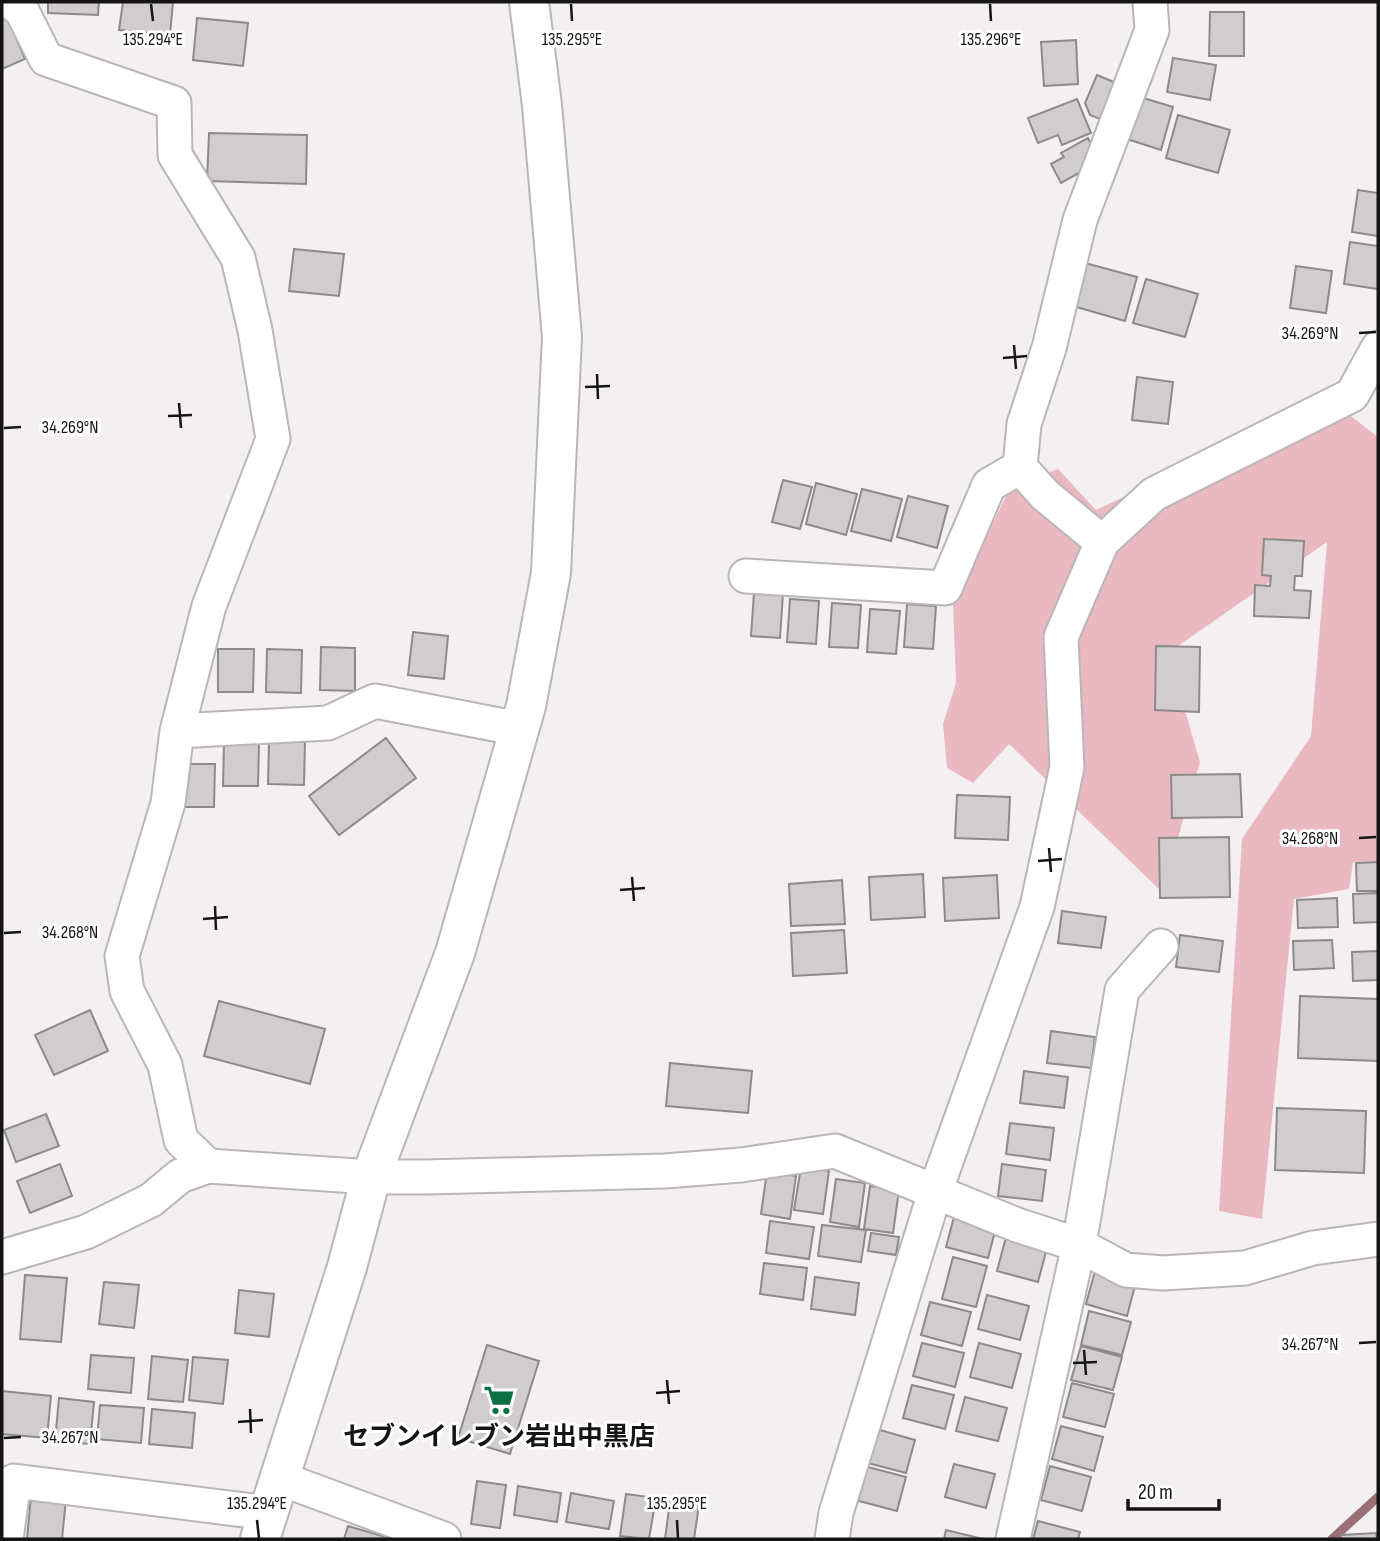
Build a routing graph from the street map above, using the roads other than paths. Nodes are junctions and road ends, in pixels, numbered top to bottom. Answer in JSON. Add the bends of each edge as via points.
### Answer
{"nodes":[{"id":1,"x":11,"y":2,"type":"edge"},
{"id":2,"x":529,"y":2,"type":"edge"},
{"id":3,"x":1150,"y":2,"type":"edge"},
{"id":4,"x":1378,"y":348,"type":"edge"},
{"id":5,"x":1020,"y":467,"type":"junction"},
{"id":6,"x":1102,"y":542,"type":"junction"},
{"id":7,"x":746,"y":576,"type":"dead end"},
{"id":8,"x":520,"y":729,"type":"junction"},
{"id":9,"x":177,"y":730,"type":"junction"},
{"id":10,"x":1161,"y":946,"type":"dead end"},
{"id":11,"x":208,"y":1166,"type":"junction"},
{"id":12,"x":371,"y":1177,"type":"junction"},
{"id":13,"x":935,"y":1192,"type":"junction"},
{"id":14,"x":1378,"y":1239,"type":"edge"},
{"id":15,"x":1079,"y":1245,"type":"junction"},
{"id":16,"x":2,"y":1257,"type":"edge"},
{"id":17,"x":269,"y":1510,"type":"edge"},
{"id":18,"x":6,"y":1539,"type":"edge"},
{"id":19,"x":444,"y":1539,"type":"edge"},
{"id":20,"x":832,"y":1539,"type":"edge"},
{"id":21,"x":1013,"y":1539,"type":"edge"}],
"edges":[{"from":1,"to":9,"type":"street","via":[[22,11],[46,59],[174,103],[175,155],[238,258],[252,318],[273,439],[209,606]]},
{"from":2,"to":8,"type":"street","via":[[562,337],[551,573]]},
{"from":3,"to":5,"type":"street","via":[[1152,30],[1080,220],[1049,348],[1024,424]]},
{"from":4,"to":6,"type":"street","via":[[1352,395],[1154,494]]},
{"from":5,"to":6,"type":"street","via":[[1045,495]]},
{"from":5,"to":7,"type":"street","via":[[989,485],[945,588]]},
{"from":6,"to":13,"type":"street","via":[[1061,637],[1067,767],[1037,907]]},
{"from":8,"to":9,"type":"street","via":[[376,701],[328,723]]},
{"from":8,"to":12,"type":"street","via":[[455,953]]},
{"from":9,"to":11,"type":"street","via":[[168,803],[122,956],[127,991],[165,1065],[181,1140]]},
{"from":10,"to":15,"type":"street","via":[[1122,990]]},
{"from":11,"to":12,"type":"street"},
{"from":11,"to":16,"type":"street","via":[[180,1176],[151,1200],[86,1232]]},
{"from":12,"to":13,"type":"street","via":[[665,1171],[835,1151]]},
{"from":12,"to":17,"type":"street"},
{"from":13,"to":15,"type":"street"},
{"from":13,"to":20,"type":"street","via":[[836,1513]]},
{"from":14,"to":15,"type":"street","via":[[1313,1248],[1245,1268],[1163,1273],[1126,1270]]},
{"from":15,"to":21,"type":"street"},
{"from":17,"to":18,"type":"street","via":[[14,1481]]},
{"from":17,"to":19,"type":"street"}]}
